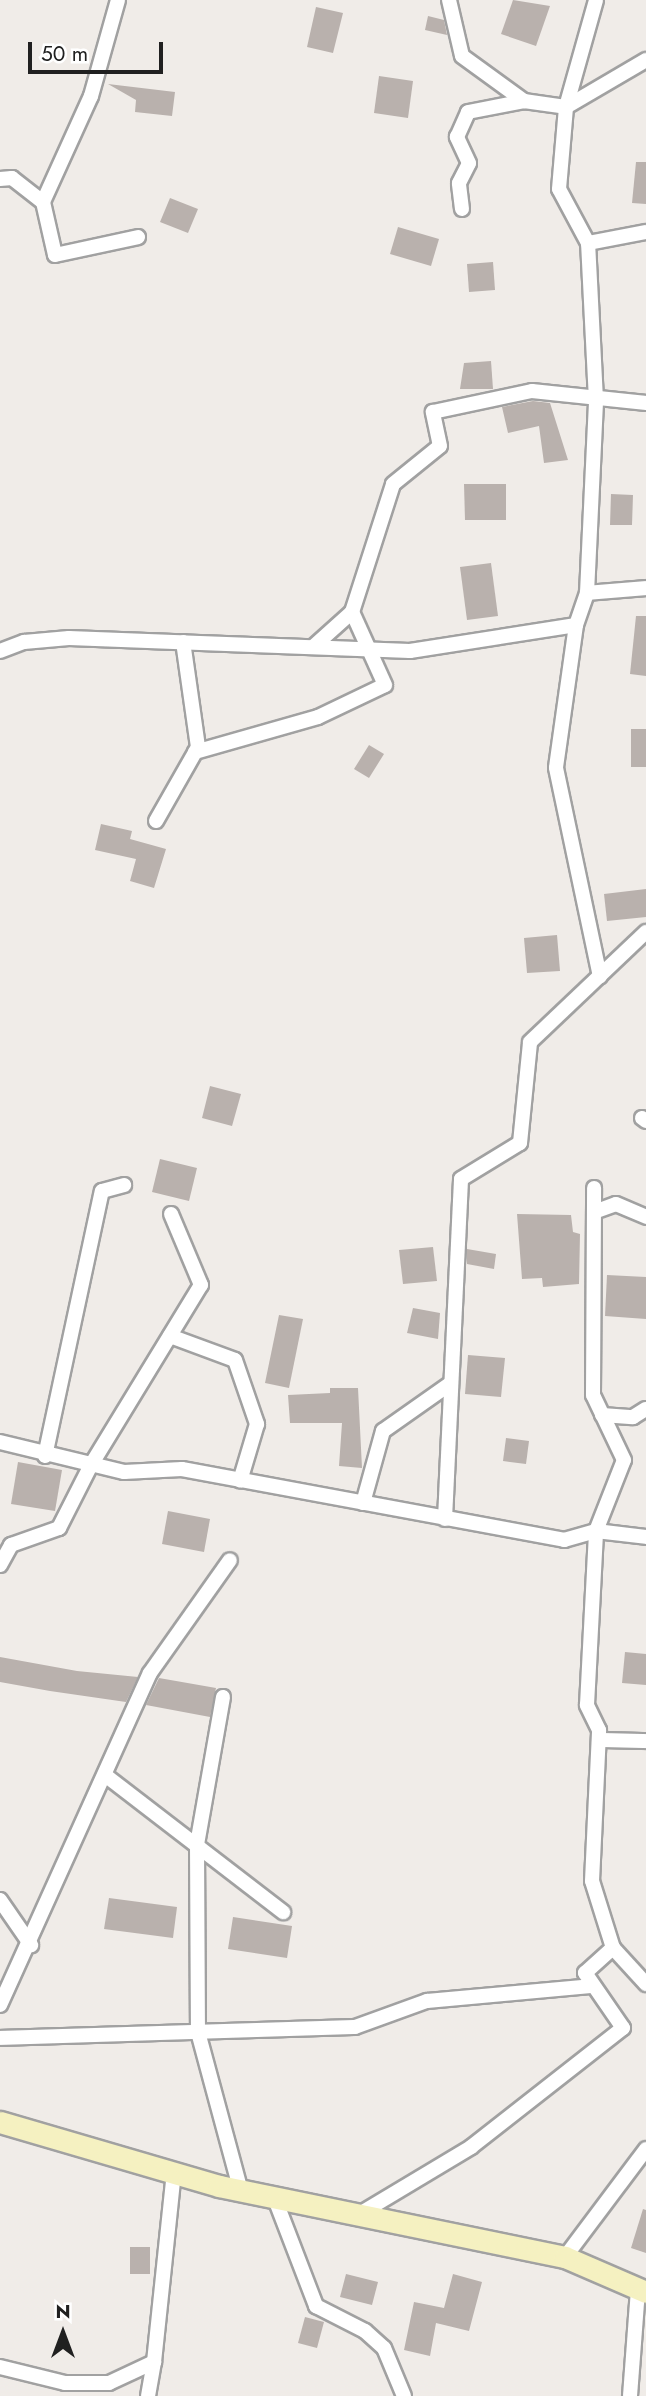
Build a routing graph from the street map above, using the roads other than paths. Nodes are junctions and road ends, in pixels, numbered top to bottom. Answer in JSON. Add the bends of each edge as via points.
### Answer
{"nodes":[{"id":1,"x":118,"y":0,"type":"edge"},
{"id":2,"x":449,"y":0,"type":"edge"},
{"id":3,"x":596,"y":0,"type":"edge"},
{"id":4,"x":646,"y":60,"type":"edge"},
{"id":5,"x":524,"y":101,"type":"junction"},
{"id":6,"x":566,"y":107,"type":"junction"},
{"id":7,"x":0,"y":179,"type":"edge"},
{"id":8,"x":43,"y":202,"type":"junction"},
{"id":9,"x":463,"y":209,"type":"dead end"},
{"id":10,"x":646,"y":232,"type":"edge"},
{"id":11,"x":138,"y":237,"type":"dead end"},
{"id":12,"x":588,"y":243,"type":"junction"},
{"id":13,"x":596,"y":400,"type":"junction"},
{"id":14,"x":646,"y":403,"type":"edge"},
{"id":15,"x":646,"y":588,"type":"edge"},
{"id":16,"x":587,"y":593,"type":"junction"},
{"id":17,"x":352,"y":612,"type":"junction"},
{"id":18,"x":576,"y":625,"type":"junction"},
{"id":19,"x":183,"y":642,"type":"junction"},
{"id":20,"x":313,"y":647,"type":"junction"},
{"id":21,"x":365,"y":650,"type":"junction"},
{"id":22,"x":0,"y":651,"type":"edge"},
{"id":23,"x":195,"y":752,"type":"junction"},
{"id":24,"x":156,"y":821,"type":"dead end"},
{"id":25,"x":646,"y":932,"type":"edge"},
{"id":26,"x":600,"y":976,"type":"junction"},
{"id":27,"x":124,"y":1185,"type":"dead end"},
{"id":28,"x":594,"y":1188,"type":"dead end"},
{"id":29,"x":594,"y":1212,"type":"junction"},
{"id":30,"x":171,"y":1214,"type":"dead end"},
{"id":31,"x":646,"y":1217,"type":"edge"},
{"id":32,"x":170,"y":1336,"type":"junction"},
{"id":33,"x":451,"y":1383,"type":"junction"},
{"id":34,"x":646,"y":1409,"type":"edge"},
{"id":35,"x":602,"y":1415,"type":"junction"},
{"id":36,"x":0,"y":1442,"type":"edge"},
{"id":37,"x":45,"y":1456,"type":"junction"},
{"id":38,"x":91,"y":1465,"type":"junction"},
{"id":39,"x":240,"y":1481,"type":"junction"},
{"id":40,"x":363,"y":1503,"type":"junction"},
{"id":41,"x":445,"y":1519,"type":"junction"},
{"id":42,"x":596,"y":1531,"type":"junction"},
{"id":43,"x":646,"y":1537,"type":"edge"},
{"id":44,"x":230,"y":1560,"type":"dead end"},
{"id":45,"x":0,"y":1565,"type":"edge"},
{"id":46,"x":223,"y":1697,"type":"dead end"},
{"id":47,"x":599,"y":1740,"type":"junction"},
{"id":48,"x":646,"y":1741,"type":"edge"},
{"id":49,"x":105,"y":1775,"type":"junction"},
{"id":50,"x":197,"y":1845,"type":"junction"},
{"id":51,"x":0,"y":1900,"type":"edge"},
{"id":52,"x":283,"y":1912,"type":"dead end"},
{"id":53,"x":31,"y":1945,"type":"junction"},
{"id":54,"x":613,"y":1948,"type":"junction"},
{"id":55,"x":646,"y":1984,"type":"edge"},
{"id":56,"x":593,"y":1986,"type":"junction"},
{"id":57,"x":0,"y":2005,"type":"edge"},
{"id":58,"x":198,"y":2032,"type":"junction"},
{"id":59,"x":0,"y":2038,"type":"edge"},
{"id":60,"x":0,"y":2122,"type":"edge"},
{"id":61,"x":646,"y":2149,"type":"edge"},
{"id":62,"x":174,"y":2173,"type":"junction"},
{"id":63,"x":241,"y":2191,"type":"junction"},
{"id":64,"x":275,"y":2199,"type":"junction"},
{"id":65,"x":358,"y":2215,"type":"junction"},
{"id":66,"x":565,"y":2257,"type":"junction"},
{"id":67,"x":642,"y":2291,"type":"edge"},
{"id":68,"x":154,"y":2362,"type":"junction"},
{"id":69,"x":0,"y":2367,"type":"edge"},
{"id":70,"x":148,"y":2396,"type":"edge"},
{"id":71,"x":404,"y":2396,"type":"edge"},
{"id":72,"x":629,"y":2396,"type":"edge"}],
"edges":[{"from":1,"to":8,"type":"street","via":[[91,96]]},
{"from":2,"to":5,"type":"street","via":[[463,56]]},
{"from":3,"to":6,"type":"street"},
{"from":4,"to":6,"type":"street"},
{"from":5,"to":6,"type":"street"},
{"from":5,"to":9,"type":"street","via":[[468,112],[457,137],[469,163],[458,183]]},
{"from":6,"to":12,"type":"street","via":[[559,189]]},
{"from":7,"to":8,"type":"street","via":[[12,178]]},
{"from":8,"to":11,"type":"street","via":[[55,254]]},
{"from":10,"to":12,"type":"street"},
{"from":12,"to":13,"type":"street"},
{"from":13,"to":14,"type":"street"},
{"from":13,"to":16,"type":"street"},
{"from":13,"to":17,"type":"street","via":[[532,391],[433,412],[440,446],[393,484]]},
{"from":15,"to":16,"type":"street"},
{"from":16,"to":18,"type":"street"},
{"from":17,"to":20,"type":"street"},
{"from":17,"to":21,"type":"street"},
{"from":18,"to":21,"type":"street","via":[[482,643]]},
{"from":18,"to":26,"type":"street","via":[[556,768]]},
{"from":19,"to":20,"type":"street"},
{"from":19,"to":22,"type":"street","via":[[69,638],[24,642]]},
{"from":19,"to":23,"type":"street"},
{"from":20,"to":21,"type":"street"},
{"from":21,"to":23,"type":"street","via":[[385,685],[318,717]]},
{"from":23,"to":24,"type":"street"},
{"from":25,"to":26,"type":"street"},
{"from":26,"to":33,"type":"street","via":[[530,1042],[520,1143],[461,1179]]},
{"from":27,"to":37,"type":"street","via":[[102,1191]]},
{"from":28,"to":29,"type":"street"},
{"from":29,"to":31,"type":"street","via":[[616,1204]]},
{"from":29,"to":35,"type":"street","via":[[593,1395]]},
{"from":30,"to":32,"type":"street","via":[[201,1285]]},
{"from":32,"to":38,"type":"street"},
{"from":32,"to":39,"type":"street","via":[[235,1360],[257,1424]]},
{"from":33,"to":40,"type":"street","via":[[383,1431]]},
{"from":33,"to":41,"type":"street"},
{"from":34,"to":35,"type":"street","via":[[633,1416]]},
{"from":35,"to":42,"type":"street","via":[[624,1460]]},
{"from":36,"to":37,"type":"street"},
{"from":37,"to":38,"type":"street"},
{"from":38,"to":39,"type":"street","via":[[124,1472],[182,1469]]},
{"from":38,"to":45,"type":"street","via":[[59,1528],[11,1545]]},
{"from":39,"to":40,"type":"street"},
{"from":40,"to":41,"type":"street"},
{"from":41,"to":42,"type":"street","via":[[564,1540]]},
{"from":42,"to":43,"type":"street"},
{"from":42,"to":47,"type":"street","via":[[587,1705]]},
{"from":44,"to":49,"type":"street","via":[[150,1673]]},
{"from":46,"to":50,"type":"street"},
{"from":47,"to":48,"type":"street"},
{"from":47,"to":54,"type":"street","via":[[592,1881]]},
{"from":49,"to":50,"type":"street"},
{"from":49,"to":53,"type":"street"},
{"from":50,"to":52,"type":"street"},
{"from":50,"to":58,"type":"street"},
{"from":51,"to":53,"type":"street"},
{"from":53,"to":57,"type":"street"},
{"from":54,"to":55,"type":"street"},
{"from":54,"to":56,"type":"street","via":[[584,1973]]},
{"from":56,"to":58,"type":"street","via":[[427,2001],[355,2027]]},
{"from":56,"to":65,"type":"street","via":[[624,2028],[610,2043],[471,2147]]},
{"from":58,"to":59,"type":"street"},
{"from":58,"to":63,"type":"street"},
{"from":60,"to":62,"type":"street"},
{"from":61,"to":66,"type":"street"},
{"from":62,"to":63,"type":"street"},
{"from":62,"to":68,"type":"street"},
{"from":63,"to":64,"type":"street"},
{"from":64,"to":65,"type":"street"},
{"from":64,"to":71,"type":"street","via":[[316,2305],[365,2331],[384,2348]]},
{"from":65,"to":66,"type":"street"},
{"from":66,"to":67,"type":"street"},
{"from":67,"to":72,"type":"street"},
{"from":68,"to":69,"type":"street","via":[[109,2383],[65,2383]]},
{"from":68,"to":70,"type":"street"}]}
